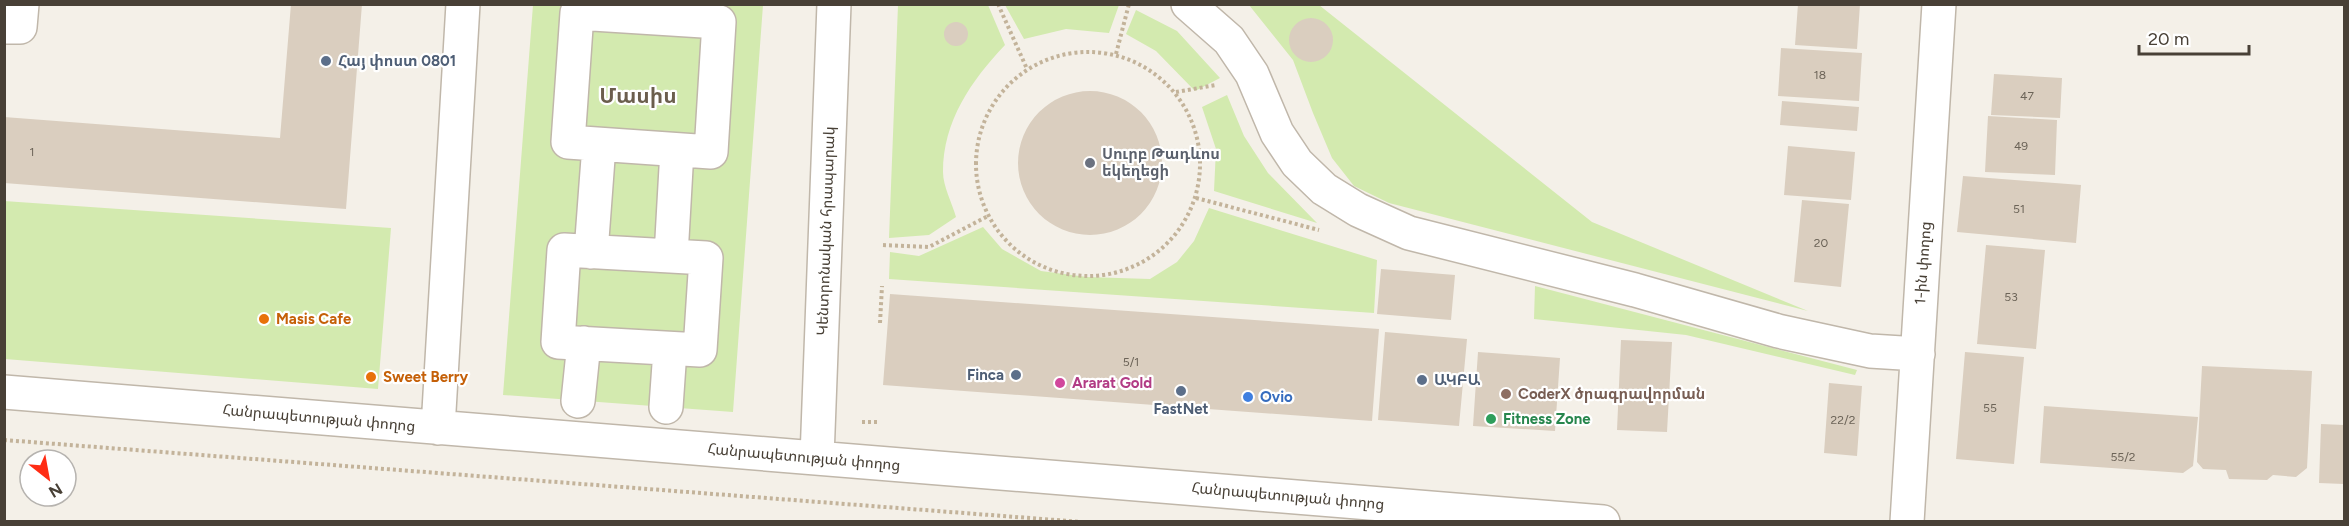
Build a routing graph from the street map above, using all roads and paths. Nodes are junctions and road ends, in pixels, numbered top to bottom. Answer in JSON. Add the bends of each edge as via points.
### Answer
{"nodes":[{"id":1,"x":22,"y":4,"type":"edge"},
{"id":2,"x":463,"y":4,"type":"edge"},
{"id":3,"x":834,"y":4,"type":"edge"},
{"id":4,"x":998,"y":4,"type":"edge"},
{"id":5,"x":1129,"y":4,"type":"edge"},
{"id":6,"x":1188,"y":4,"type":"edge"},
{"id":7,"x":1940,"y":4,"type":"edge"},
{"id":8,"x":604,"y":11,"type":"edge"},
{"id":9,"x":688,"y":12,"type":"edge"},
{"id":10,"x":4,"y":27,"type":"edge"},
{"id":11,"x":1116,"y":54,"type":"junction"},
{"id":12,"x":1027,"y":69,"type":"junction"},
{"id":13,"x":1220,"y":84,"type":"dead end"},
{"id":14,"x":1176,"y":92,"type":"junction"},
{"id":15,"x":599,"y":145,"type":"junction"},
{"id":16,"x":677,"y":150,"type":"junction"},
{"id":17,"x":1196,"y":198,"type":"junction"},
{"id":18,"x":988,"y":216,"type":"junction"},
{"id":19,"x":1323,"y":231,"type":"dead end"},
{"id":20,"x":883,"y":245,"type":"dead end"},
{"id":21,"x":591,"y":252,"type":"junction"},
{"id":22,"x":671,"y":256,"type":"junction"},
{"id":23,"x":882,"y":286,"type":"dead end"},
{"id":24,"x":880,"y":323,"type":"dead end"},
{"id":25,"x":584,"y":343,"type":"junction"},
{"id":26,"x":670,"y":350,"type":"junction"},
{"id":27,"x":1918,"y":354,"type":"junction"},
{"id":28,"x":4,"y":392,"type":"edge"},
{"id":29,"x":578,"y":401,"type":"dead end"},
{"id":30,"x":666,"y":407,"type":"dead end"},
{"id":31,"x":862,"y":422,"type":"dead end"},
{"id":32,"x":877,"y":422,"type":"dead end"},
{"id":33,"x":438,"y":428,"type":"junction"},
{"id":34,"x":4,"y":440,"type":"edge"},
{"id":35,"x":817,"y":458,"type":"junction"},
{"id":36,"x":1082,"y":522,"type":"edge"},
{"id":37,"x":1603,"y":522,"type":"edge"},
{"id":38,"x":1907,"y":522,"type":"edge"}],
"edges":[{"from":1,"to":10,"type":"street","via":[[20,27]]},
{"from":2,"to":33,"type":"street"},
{"from":3,"to":35,"type":"street","name":"Կենտրոնական հրապարակ"},
{"from":4,"to":12,"type":"path"},
{"from":5,"to":11,"type":"path"},
{"from":6,"to":27,"type":"street","via":[[1228,40],[1252,74],[1277,133],[1297,164],[1324,189],[1358,210],[1409,233],[1779,331],[1870,351]]},
{"from":7,"to":27,"type":"street","name":"1-ին փողոց"},
{"from":8,"to":9,"type":"street"},
{"from":8,"to":15,"type":"street","via":[[577,14],[568,142]]},
{"from":9,"to":16,"type":"street","via":[[719,22],[711,152]]},
{"from":11,"to":12,"type":"path","via":[[1085,51],[1055,56]]},
{"from":11,"to":14,"type":"path","via":[[1149,68]]},
{"from":12,"to":18,"type":"path","via":[[1002,91],[985,119],[976,151],[977,184]]},
{"from":13,"to":14,"type":"path"},
{"from":14,"to":17,"type":"path","via":[[1195,125],[1201,161]]},
{"from":15,"to":16,"type":"street"},
{"from":15,"to":21,"type":"street"},
{"from":16,"to":22,"type":"street"},
{"from":17,"to":18,"type":"path","via":[[1181,228],[1158,252],[1130,268],[1098,276],[1064,274],[1033,262],[1007,243]]},
{"from":17,"to":19,"type":"path"},
{"from":18,"to":20,"type":"path","via":[[929,247]]},
{"from":21,"to":22,"type":"street"},
{"from":21,"to":25,"type":"street","via":[[564,250],[558,342]]},
{"from":22,"to":26,"type":"street","via":[[705,258],[700,350]]},
{"from":23,"to":24,"type":"path"},
{"from":25,"to":26,"type":"street"},
{"from":25,"to":29,"type":"street"},
{"from":26,"to":30,"type":"street"},
{"from":27,"to":38,"type":"street","name":"1-ին փողոց"},
{"from":28,"to":33,"type":"street","name":"Հանրապետության փողոց"},
{"from":31,"to":32,"type":"path"},
{"from":33,"to":35,"type":"street","name":"Հանրապետության փողոց"},
{"from":34,"to":36,"type":"path"},
{"from":35,"to":37,"type":"street","name":"Հանրապետության փողոց"}]}
